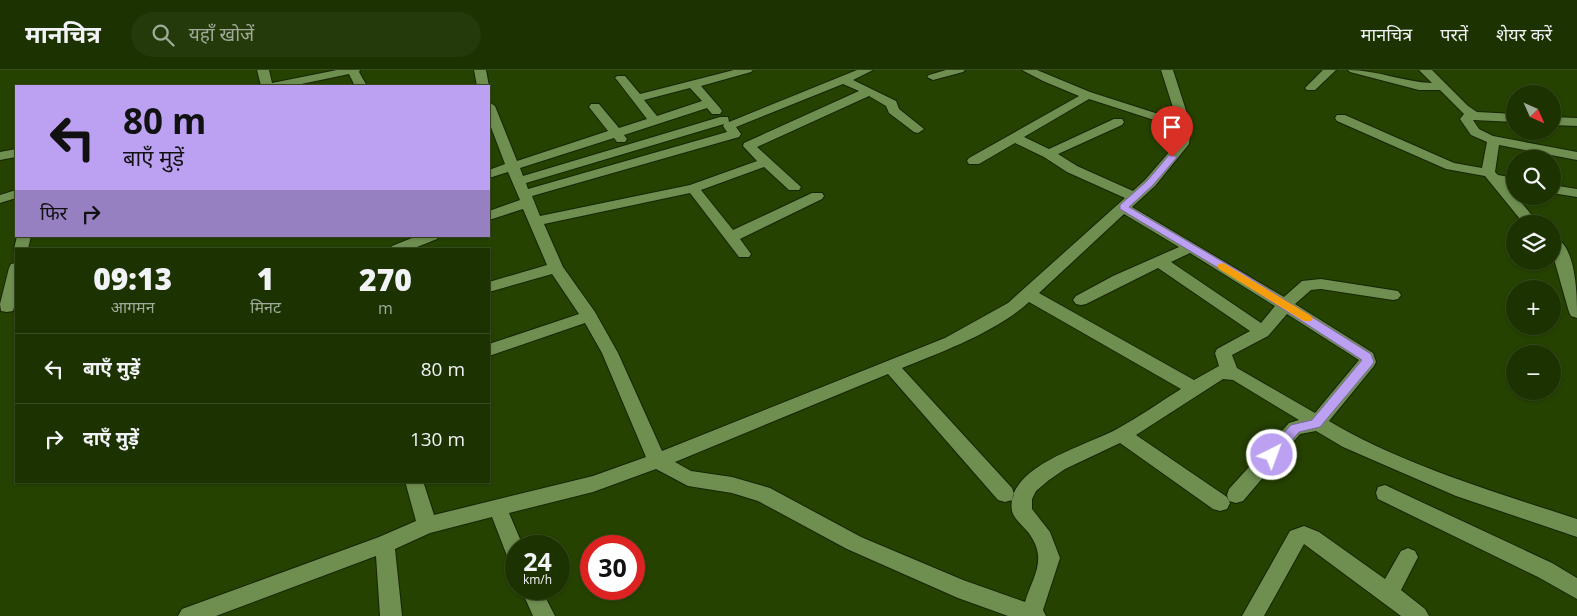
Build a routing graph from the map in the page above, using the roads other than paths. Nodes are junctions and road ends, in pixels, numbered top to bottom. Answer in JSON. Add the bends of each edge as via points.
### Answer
{"nodes":[{"id":1,"x":262,"y":70,"type":"edge"},
{"id":2,"x":353,"y":70,"type":"edge"},
{"id":3,"x":480,"y":70,"type":"edge"},
{"id":4,"x":747,"y":70,"type":"edge"},
{"id":5,"x":867,"y":70,"type":"edge"},
{"id":6,"x":958,"y":70,"type":"edge"},
{"id":7,"x":1028,"y":70,"type":"edge"},
{"id":8,"x":1167,"y":70,"type":"edge"},
{"id":9,"x":1330,"y":70,"type":"edge"},
{"id":10,"x":1354,"y":70,"type":"edge"},
{"id":11,"x":1425,"y":70,"type":"edge"},
{"id":12,"x":933,"y":77,"type":"dead end"},
{"id":13,"x":621,"y":78,"type":"dead end"},
{"id":14,"x":843,"y":80,"type":"junction"},
{"id":15,"x":693,"y":84,"type":"junction"},
{"id":16,"x":267,"y":85,"type":"edge"},
{"id":17,"x":281,"y":85,"type":"edge"},
{"id":18,"x":360,"y":85,"type":"edge"},
{"id":19,"x":483,"y":85,"type":"edge"},
{"id":20,"x":1443,"y":87,"type":"junction"},
{"id":21,"x":1311,"y":88,"type":"dead end"},
{"id":22,"x":869,"y":91,"type":"junction"},
{"id":23,"x":1088,"y":96,"type":"junction"},
{"id":24,"x":636,"y":98,"type":"junction"},
{"id":25,"x":709,"y":103,"type":"junction"},
{"id":26,"x":595,"y":107,"type":"dead end"},
{"id":27,"x":490,"y":109,"type":"edge"},
{"id":28,"x":1474,"y":116,"type":"junction"},
{"id":29,"x":1341,"y":118,"type":"dead end"},
{"id":30,"x":1506,"y":118,"type":"edge"},
{"id":31,"x":1561,"y":121,"type":"edge"},
{"id":32,"x":655,"y":122,"type":"junction"},
{"id":33,"x":1118,"y":122,"type":"dead end"},
{"id":34,"x":1577,"y":122,"type":"edge"},
{"id":35,"x":1185,"y":126,"type":"junction"},
{"id":36,"x":729,"y":127,"type":"junction"},
{"id":37,"x":918,"y":129,"type":"dead end"},
{"id":38,"x":615,"y":134,"type":"junction"},
{"id":39,"x":1016,"y":138,"type":"junction"},
{"id":40,"x":1493,"y":145,"type":"junction"},
{"id":41,"x":749,"y":146,"type":"junction"},
{"id":42,"x":631,"y":148,"type":"junction"},
{"id":43,"x":1509,"y":150,"type":"edge"},
{"id":44,"x":1049,"y":154,"type":"junction"},
{"id":45,"x":1577,"y":156,"type":"edge"},
{"id":46,"x":642,"y":160,"type":"junction"},
{"id":47,"x":974,"y":161,"type":"dead end"},
{"id":48,"x":766,"y":162,"type":"junction"},
{"id":49,"x":1561,"y":164,"type":"edge"},
{"id":50,"x":512,"y":167,"type":"junction"},
{"id":51,"x":1577,"y":167,"type":"edge"},
{"id":52,"x":490,"y":174,"type":"edge"},
{"id":53,"x":1491,"y":176,"type":"junction"},
{"id":54,"x":1506,"y":180,"type":"edge"},
{"id":55,"x":518,"y":181,"type":"junction"},
{"id":56,"x":794,"y":187,"type":"dead end"},
{"id":57,"x":693,"y":188,"type":"junction"},
{"id":58,"x":1561,"y":190,"type":"edge"},
{"id":59,"x":1577,"y":193,"type":"edge"},
{"id":60,"x":15,"y":194,"type":"edge"},
{"id":61,"x":818,"y":196,"type":"dead end"},
{"id":62,"x":527,"y":198,"type":"junction"},
{"id":63,"x":0,"y":199,"type":"edge"},
{"id":64,"x":1128,"y":202,"type":"junction"},
{"id":65,"x":1524,"y":215,"type":"edge"},
{"id":66,"x":490,"y":216,"type":"edge"},
{"id":67,"x":536,"y":221,"type":"junction"},
{"id":68,"x":429,"y":237,"type":"edge"},
{"id":69,"x":731,"y":237,"type":"junction"},
{"id":70,"x":1191,"y":247,"type":"junction"},
{"id":71,"x":401,"y":248,"type":"edge"},
{"id":72,"x":1561,"y":253,"type":"edge"},
{"id":73,"x":744,"y":254,"type":"dead end"},
{"id":74,"x":1160,"y":262,"type":"junction"},
{"id":75,"x":556,"y":268,"type":"junction"},
{"id":76,"x":15,"y":272,"type":"edge"},
{"id":77,"x":490,"y":287,"type":"edge"},
{"id":78,"x":1028,"y":294,"type":"junction"},
{"id":79,"x":1393,"y":294,"type":"dead end"},
{"id":80,"x":1081,"y":300,"type":"dead end"},
{"id":81,"x":1286,"y":305,"type":"junction"},
{"id":82,"x":7,"y":307,"type":"dead end"},
{"id":83,"x":1577,"y":312,"type":"edge"},
{"id":84,"x":589,"y":316,"type":"junction"},
{"id":85,"x":1262,"y":332,"type":"junction"},
{"id":86,"x":490,"y":350,"type":"edge"},
{"id":87,"x":891,"y":367,"type":"junction"},
{"id":88,"x":1230,"y":372,"type":"junction"},
{"id":89,"x":1194,"y":388,"type":"junction"},
{"id":90,"x":1316,"y":424,"type":"junction"},
{"id":91,"x":1122,"y":435,"type":"junction"},
{"id":92,"x":657,"y":461,"type":"junction"},
{"id":93,"x":415,"y":483,"type":"edge"},
{"id":94,"x":1385,"y":493,"type":"dead end"},
{"id":95,"x":1005,"y":494,"type":"dead end"},
{"id":96,"x":498,"y":508,"type":"junction"},
{"id":97,"x":427,"y":525,"type":"junction"},
{"id":98,"x":1577,"y":528,"type":"edge"},
{"id":99,"x":509,"y":535,"type":"edge"},
{"id":100,"x":385,"y":544,"type":"junction"},
{"id":101,"x":1408,"y":557,"type":"dead end"},
{"id":102,"x":1577,"y":589,"type":"edge"},
{"id":103,"x":1388,"y":593,"type":"junction"},
{"id":104,"x":536,"y":600,"type":"edge"},
{"id":105,"x":1033,"y":615,"type":"edge"},
{"id":106,"x":189,"y":616,"type":"edge"},
{"id":107,"x":391,"y":616,"type":"edge"},
{"id":108,"x":544,"y":616,"type":"edge"},
{"id":109,"x":1253,"y":616,"type":"edge"},
{"id":110,"x":1418,"y":616,"type":"edge"}],
"edges":[{"from":1,"to":16,"type":"street"},
{"from":2,"to":17,"type":"street"},
{"from":2,"to":18,"type":"street"},
{"from":3,"to":19,"type":"street"},
{"from":4,"to":15,"type":"street"},
{"from":5,"to":14,"type":"street"},
{"from":6,"to":12,"type":"street"},
{"from":7,"to":23,"type":"street"},
{"from":8,"to":35,"type":"street"},
{"from":9,"to":21,"type":"street"},
{"from":10,"to":20,"type":"street","via":[[1418,86]]},
{"from":11,"to":20,"type":"street"},
{"from":13,"to":24,"type":"street"},
{"from":14,"to":22,"type":"street"},
{"from":14,"to":36,"type":"street"},
{"from":15,"to":24,"type":"street"},
{"from":15,"to":25,"type":"street"},
{"from":20,"to":28,"type":"street"},
{"from":22,"to":37,"type":"street","via":[[892,104],[893,110]]},
{"from":22,"to":41,"type":"street"},
{"from":23,"to":35,"type":"street"},
{"from":23,"to":39,"type":"street"},
{"from":24,"to":32,"type":"street"},
{"from":25,"to":32,"type":"street"},
{"from":25,"to":36,"type":"street"},
{"from":26,"to":38,"type":"street"},
{"from":27,"to":50,"type":"street"},
{"from":28,"to":30,"type":"street"},
{"from":28,"to":40,"type":"street","via":[[1466,120],[1475,132]]},
{"from":29,"to":53,"type":"street","via":[[1451,166]]},
{"from":31,"to":34,"type":"street"},
{"from":32,"to":38,"type":"street"},
{"from":33,"to":44,"type":"street"},
{"from":35,"to":64,"type":"street","via":[[1183,144],[1150,183]]},
{"from":36,"to":41,"type":"street"},
{"from":36,"to":42,"type":"street"},
{"from":36,"to":46,"type":"street"},
{"from":38,"to":42,"type":"street"},
{"from":38,"to":50,"type":"street"},
{"from":39,"to":44,"type":"street"},
{"from":39,"to":47,"type":"street"},
{"from":40,"to":43,"type":"street"},
{"from":40,"to":45,"type":"street"},
{"from":40,"to":53,"type":"street","via":[[1488,169]]},
{"from":41,"to":48,"type":"street"},
{"from":42,"to":46,"type":"street"},
{"from":42,"to":55,"type":"street"},
{"from":44,"to":64,"type":"street"},
{"from":46,"to":62,"type":"street"},
{"from":48,"to":56,"type":"street"},
{"from":48,"to":57,"type":"street"},
{"from":49,"to":51,"type":"street"},
{"from":50,"to":52,"type":"street"},
{"from":50,"to":55,"type":"street"},
{"from":53,"to":54,"type":"street"},
{"from":53,"to":65,"type":"street"},
{"from":55,"to":62,"type":"street"},
{"from":57,"to":67,"type":"street"},
{"from":57,"to":69,"type":"street"},
{"from":58,"to":59,"type":"street"},
{"from":60,"to":63,"type":"street"},
{"from":61,"to":69,"type":"street"},
{"from":62,"to":66,"type":"street"},
{"from":62,"to":67,"type":"street"},
{"from":64,"to":70,"type":"street"},
{"from":64,"to":78,"type":"street"},
{"from":67,"to":75,"type":"street"},
{"from":68,"to":71,"type":"street"},
{"from":69,"to":73,"type":"street"},
{"from":70,"to":74,"type":"street"},
{"from":70,"to":81,"type":"street"},
{"from":72,"to":83,"type":"street"},
{"from":74,"to":80,"type":"street"},
{"from":74,"to":85,"type":"street"},
{"from":75,"to":77,"type":"street"},
{"from":75,"to":84,"type":"street"},
{"from":76,"to":82,"type":"street"},
{"from":78,"to":87,"type":"street","via":[[1014,307],[951,342]]},
{"from":78,"to":89,"type":"street"},
{"from":79,"to":81,"type":"street","via":[[1315,284],[1307,285]]},
{"from":81,"to":85,"type":"street"},
{"from":81,"to":90,"type":"street","via":[[1367,357],[1368,362]]},
{"from":84,"to":86,"type":"street"},
{"from":84,"to":92,"type":"street","via":[[610,353]]},
{"from":85,"to":88,"type":"street","via":[[1223,353]]},
{"from":87,"to":92,"type":"street"},
{"from":87,"to":95,"type":"street"},
{"from":88,"to":89,"type":"street","via":[[1220,372]]},
{"from":88,"to":90,"type":"street"},
{"from":89,"to":91,"type":"street"},
{"from":90,"to":91,"type":"street","via":[[1295,428],[1228,499]]},
{"from":90,"to":98,"type":"street","via":[[1348,442],[1462,490]]},
{"from":91,"to":105,"type":"street","via":[[1062,461],[1027,487],[1022,495],[1022,511],[1050,550]]},
{"from":92,"to":96,"type":"street","via":[[593,484]]},
{"from":92,"to":105,"type":"street","via":[[688,478],[763,494],[854,543],[958,588]]},
{"from":93,"to":97,"type":"street"},
{"from":94,"to":102,"type":"street","via":[[1545,570]]},
{"from":96,"to":97,"type":"street"},
{"from":96,"to":99,"type":"street"},
{"from":97,"to":100,"type":"street"},
{"from":100,"to":106,"type":"street"},
{"from":100,"to":107,"type":"street"},
{"from":101,"to":103,"type":"street"},
{"from":103,"to":109,"type":"street","via":[[1304,535],[1297,537]]},
{"from":103,"to":110,"type":"street"},
{"from":104,"to":108,"type":"street"}]}
